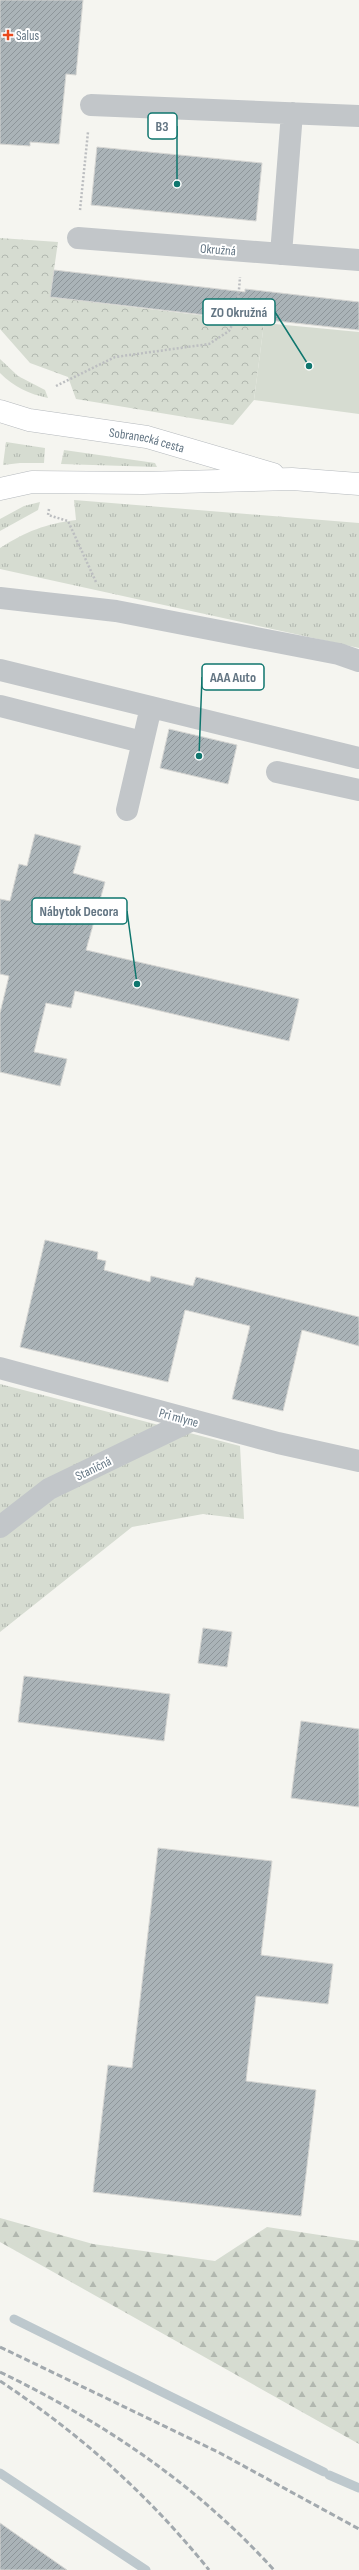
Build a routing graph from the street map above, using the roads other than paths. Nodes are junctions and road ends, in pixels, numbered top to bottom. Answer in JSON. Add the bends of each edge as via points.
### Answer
{"nodes":[{"id":1,"x":91,"y":105,"type":"road end"},
{"id":2,"x":292,"y":112,"type":"junction"},
{"id":3,"x":359,"y":116,"type":"edge"},
{"id":4,"x":78,"y":238,"type":"road end"},
{"id":5,"x":281,"y":254,"type":"junction"},
{"id":6,"x":359,"y":260,"type":"edge"},
{"id":7,"x":0,"y":411,"type":"edge"},
{"id":8,"x":292,"y":479,"type":"junction"},
{"id":9,"x":359,"y":484,"type":"edge"},
{"id":10,"x":0,"y":489,"type":"edge"},
{"id":11,"x":0,"y":598,"type":"edge"},
{"id":12,"x":359,"y":661,"type":"edge"},
{"id":13,"x":0,"y":670,"type":"edge"},
{"id":14,"x":0,"y":706,"type":"edge"},
{"id":15,"x":151,"y":707,"type":"junction"},
{"id":16,"x":142,"y":742,"type":"junction"},
{"id":17,"x":359,"y":758,"type":"edge"},
{"id":18,"x":277,"y":772,"type":"dead end"},
{"id":19,"x":359,"y":790,"type":"edge"},
{"id":20,"x":127,"y":810,"type":"dead end"},
{"id":21,"x":0,"y":1368,"type":"edge"},
{"id":22,"x":192,"y":1420,"type":"junction"},
{"id":23,"x":359,"y":1461,"type":"edge"},
{"id":24,"x":0,"y":1527,"type":"edge"}],
"edges":[{"from":1,"to":2,"type":"street"},
{"from":2,"to":3,"type":"street"},
{"from":2,"to":5,"type":"street"},
{"from":4,"to":5,"type":"street","name":"Okružná"},
{"from":5,"to":6,"type":"street","name":"Okružná"},
{"from":7,"to":8,"type":"main road","name":"Sobranecká cesta","via":[[29,420],[147,436]]},
{"from":8,"to":9,"type":"main road","name":"Sobranecká cesta"},
{"from":8,"to":10,"type":"main road","name":"Sobranecká cesta","via":[[143,483],[32,482]]},
{"from":11,"to":12,"type":"street","via":[[110,610],[316,649]]},
{"from":13,"to":15,"type":"street"},
{"from":14,"to":16,"type":"street"},
{"from":15,"to":16,"type":"street"},
{"from":15,"to":17,"type":"street"},
{"from":16,"to":20,"type":"street"},
{"from":18,"to":19,"type":"street"},
{"from":21,"to":22,"type":"street","name":"Pri mlyne"},
{"from":22,"to":23,"type":"street","name":"Pri mlyne"},
{"from":22,"to":24,"type":"street","name":"Staničná","via":[[49,1489]]}]}
